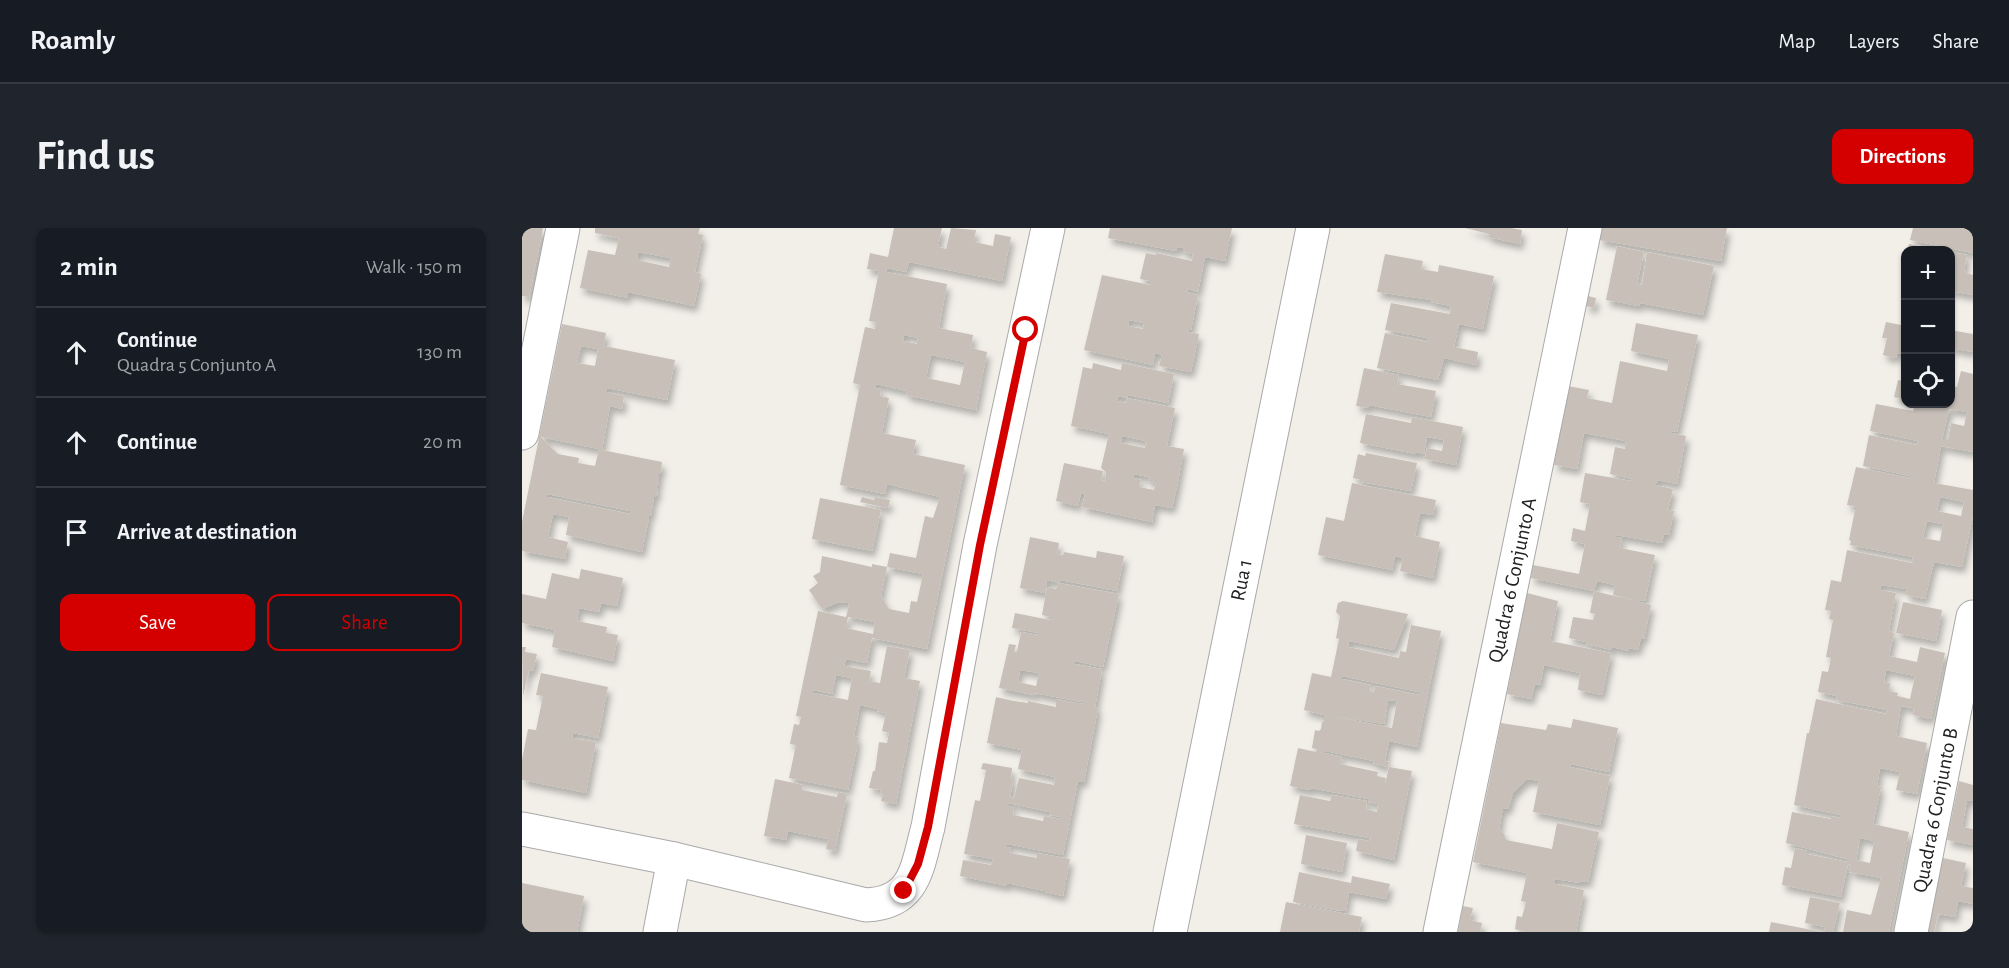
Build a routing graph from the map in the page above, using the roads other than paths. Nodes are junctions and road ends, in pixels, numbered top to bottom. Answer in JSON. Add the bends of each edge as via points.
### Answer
{"nodes":[{"id":1,"x":563,"y":228,"type":"edge"},
{"id":2,"x":1048,"y":228,"type":"edge"},
{"id":3,"x":1313,"y":228,"type":"edge"},
{"id":4,"x":1585,"y":228,"type":"edge"},
{"id":5,"x":522,"y":433,"type":"edge"},
{"id":6,"x":1973,"y":617,"type":"edge"},
{"id":7,"x":522,"y":829,"type":"edge"},
{"id":8,"x":674,"y":859,"type":"junction"},
{"id":9,"x":660,"y":932,"type":"edge"},
{"id":10,"x":1170,"y":932,"type":"edge"},
{"id":11,"x":1440,"y":932,"type":"edge"},
{"id":12,"x":1911,"y":932,"type":"edge"}],
"edges":[{"from":1,"to":5,"type":"street"},
{"from":2,"to":8,"type":"street","via":[[980,545],[928,827],[913,877],[896,899],[866,905]]},
{"from":3,"to":10,"type":"street","name":"Rua 1"},
{"from":4,"to":11,"type":"street","name":"Quadra 6 Conjunto A"},
{"from":6,"to":12,"type":"street","name":"Quadra 6 Conjunto B"},
{"from":7,"to":8,"type":"street"},
{"from":8,"to":9,"type":"street"}]}
